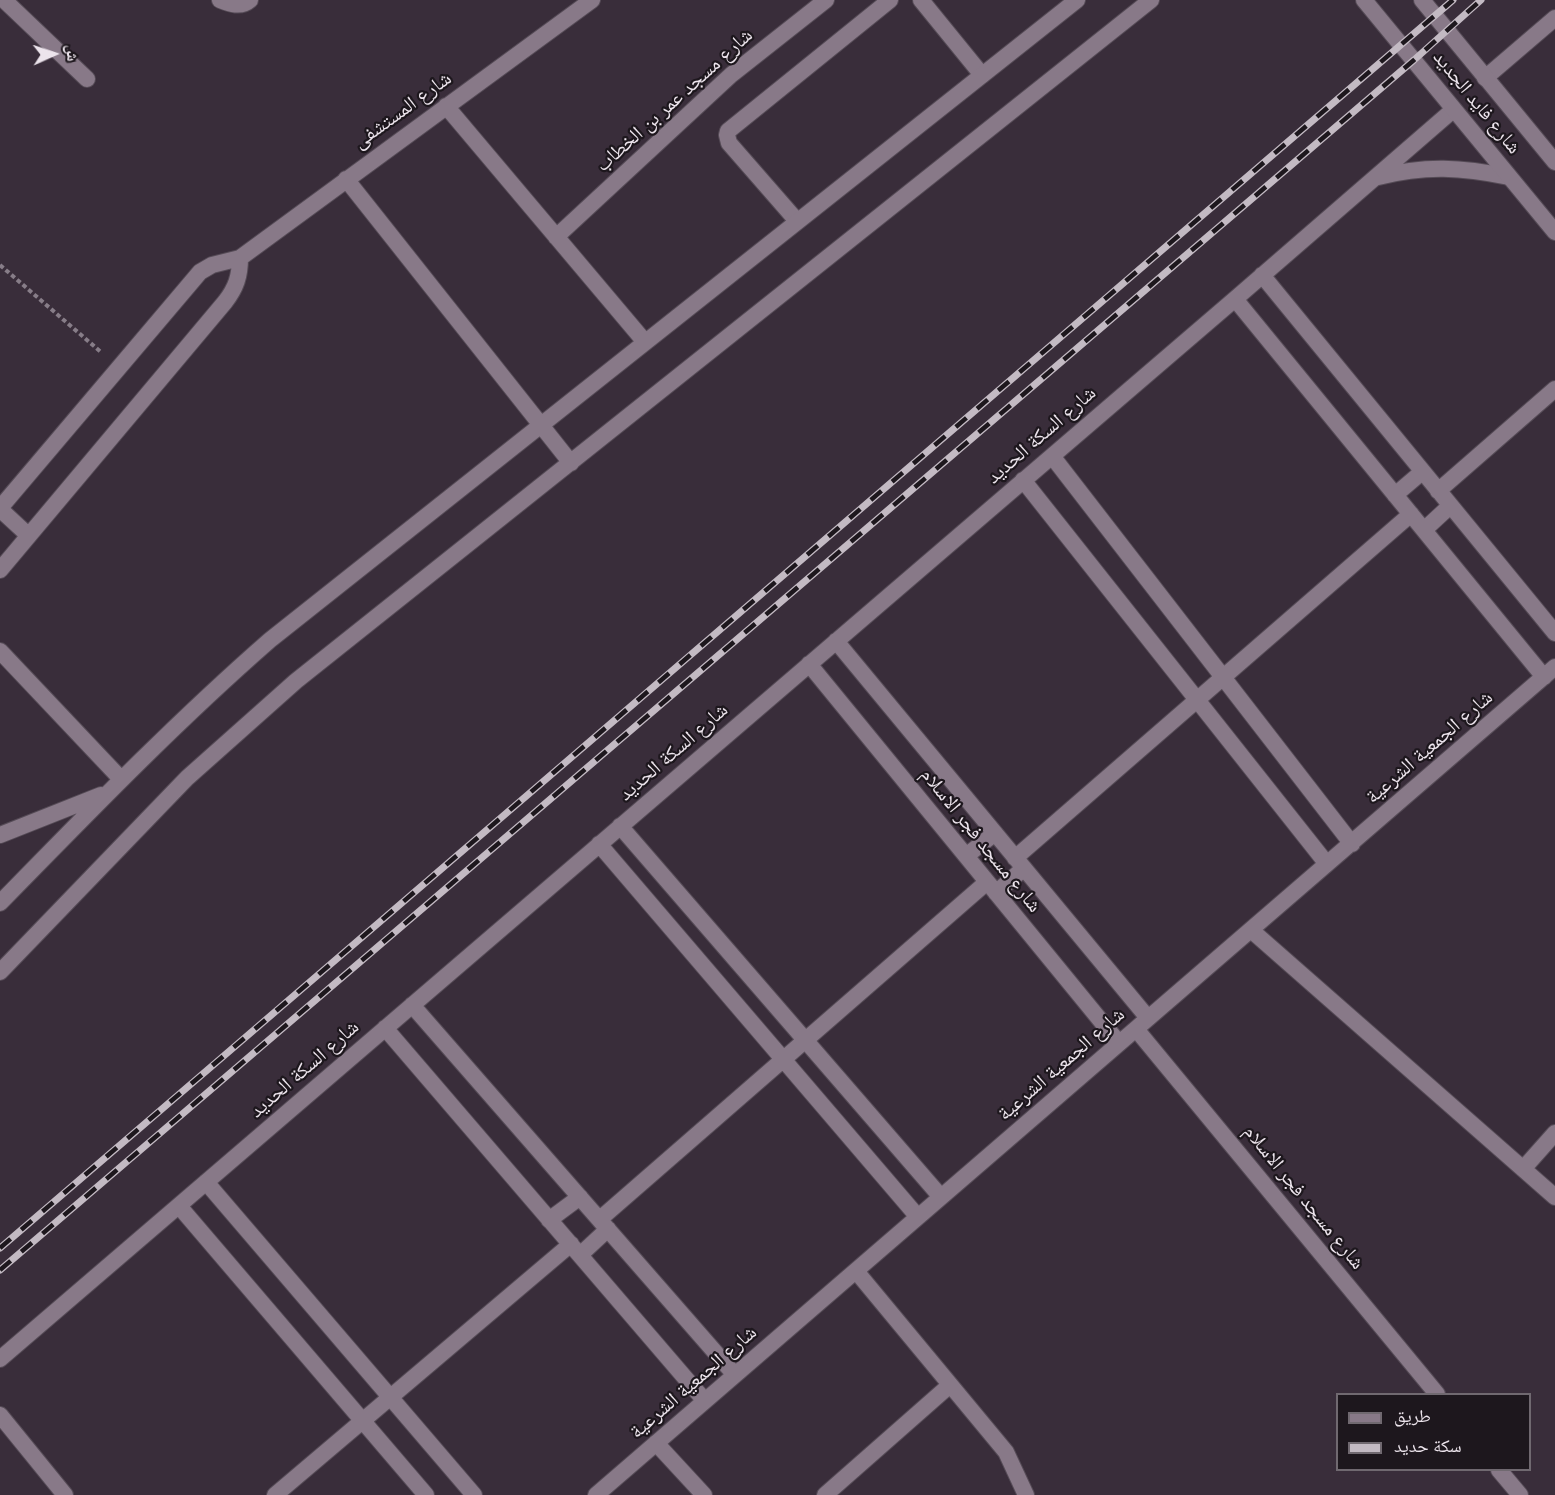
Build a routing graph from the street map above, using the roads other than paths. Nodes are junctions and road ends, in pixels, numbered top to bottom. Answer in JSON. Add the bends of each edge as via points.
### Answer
{"nodes":[{"id":1,"x":4,"y":0,"type":"edge"},
{"id":2,"x":220,"y":0,"type":"edge"},
{"id":3,"x":250,"y":0,"type":"edge"},
{"id":4,"x":592,"y":0,"type":"edge"},
{"id":5,"x":826,"y":0,"type":"edge"},
{"id":6,"x":890,"y":0,"type":"edge"},
{"id":7,"x":921,"y":0,"type":"edge"},
{"id":8,"x":1077,"y":0,"type":"edge"},
{"id":9,"x":1151,"y":0,"type":"edge"},
{"id":10,"x":1364,"y":0,"type":"edge"},
{"id":11,"x":1422,"y":0,"type":"edge"},
{"id":12,"x":1554,"y":20,"type":"edge"},
{"id":13,"x":982,"y":75,"type":"junction"},
{"id":14,"x":1485,"y":78,"type":"junction"},
{"id":15,"x":87,"y":79,"type":"dead end"},
{"id":16,"x":446,"y":106,"type":"junction"},
{"id":17,"x":1453,"y":110,"type":"junction"},
{"id":18,"x":1555,"y":162,"type":"edge"},
{"id":19,"x":1509,"y":177,"type":"junction"},
{"id":20,"x":1374,"y":178,"type":"junction"},
{"id":21,"x":346,"y":179,"type":"junction"},
{"id":22,"x":797,"y":221,"type":"junction"},
{"id":23,"x":1555,"y":232,"type":"edge"},
{"id":24,"x":556,"y":237,"type":"junction"},
{"id":25,"x":240,"y":258,"type":"junction"},
{"id":26,"x":1262,"y":276,"type":"junction"},
{"id":27,"x":1235,"y":299,"type":"junction"},
{"id":28,"x":645,"y":342,"type":"junction"},
{"id":29,"x":1555,"y":389,"type":"edge"},
{"id":30,"x":541,"y":424,"type":"junction"},
{"id":31,"x":1052,"y":456,"type":"junction"},
{"id":32,"x":571,"y":463,"type":"junction"},
{"id":33,"x":1422,"y":472,"type":"junction"},
{"id":34,"x":1023,"y":480,"type":"junction"},
{"id":35,"x":1438,"y":491,"type":"junction"},
{"id":36,"x":1395,"y":495,"type":"junction"},
{"id":37,"x":1450,"y":506,"type":"junction"},
{"id":38,"x":0,"y":508,"type":"edge"},
{"id":39,"x":1411,"y":514,"type":"junction"},
{"id":40,"x":1424,"y":530,"type":"junction"},
{"id":41,"x":28,"y":535,"type":"junction"},
{"id":42,"x":0,"y":570,"type":"edge"},
{"id":43,"x":1555,"y":633,"type":"edge"},
{"id":44,"x":836,"y":641,"type":"junction"},
{"id":45,"x":0,"y":651,"type":"edge"},
{"id":46,"x":809,"y":664,"type":"junction"},
{"id":47,"x":1550,"y":672,"type":"edge"},
{"id":48,"x":1223,"y":678,"type":"junction"},
{"id":49,"x":1197,"y":700,"type":"junction"},
{"id":50,"x":121,"y":779,"type":"junction"},
{"id":51,"x":107,"y":793,"type":"junction"},
{"id":52,"x":621,"y":826,"type":"junction"},
{"id":53,"x":995,"y":833,"type":"junction"},
{"id":54,"x":0,"y":835,"type":"edge"},
{"id":55,"x":599,"y":844,"type":"junction"},
{"id":56,"x":1352,"y":844,"type":"junction"},
{"id":57,"x":966,"y":856,"type":"junction"},
{"id":58,"x":1020,"y":863,"type":"junction"},
{"id":59,"x":1327,"y":864,"type":"junction"},
{"id":60,"x":992,"y":888,"type":"junction"},
{"id":61,"x":0,"y":903,"type":"edge"},
{"id":62,"x":1251,"y":930,"type":"junction"},
{"id":63,"x":0,"y":972,"type":"edge"},
{"id":64,"x":412,"y":1005,"type":"junction"},
{"id":65,"x":1142,"y":1023,"type":"junction"},
{"id":66,"x":385,"y":1028,"type":"junction"},
{"id":67,"x":805,"y":1041,"type":"junction"},
{"id":68,"x":1119,"y":1043,"type":"junction"},
{"id":69,"x":783,"y":1060,"type":"junction"},
{"id":70,"x":1555,"y":1132,"type":"edge"},
{"id":71,"x":1523,"y":1169,"type":"junction"},
{"id":72,"x":206,"y":1182,"type":"junction"},
{"id":73,"x":580,"y":1197,"type":"junction"},
{"id":74,"x":941,"y":1197,"type":"junction"},
{"id":75,"x":1555,"y":1197,"type":"edge"},
{"id":76,"x":179,"y":1206,"type":"junction"},
{"id":77,"x":918,"y":1217,"type":"junction"},
{"id":78,"x":549,"y":1220,"type":"junction"},
{"id":79,"x":604,"y":1224,"type":"junction"},
{"id":80,"x":575,"y":1250,"type":"junction"},
{"id":81,"x":856,"y":1271,"type":"junction"},
{"id":82,"x":0,"y":1359,"type":"edge"},
{"id":83,"x":735,"y":1375,"type":"junction"},
{"id":84,"x":950,"y":1385,"type":"junction"},
{"id":85,"x":1435,"y":1393,"type":"edge"},
{"id":86,"x":390,"y":1397,"type":"junction"},
{"id":87,"x":705,"y":1401,"type":"junction"},
{"id":88,"x":0,"y":1415,"type":"edge"},
{"id":89,"x":363,"y":1421,"type":"junction"},
{"id":90,"x":656,"y":1443,"type":"junction"},
{"id":91,"x":1500,"y":1471,"type":"edge"},
{"id":92,"x":1517,"y":1494,"type":"edge"},
{"id":93,"x":64,"y":1495,"type":"edge"},
{"id":94,"x":275,"y":1495,"type":"edge"},
{"id":95,"x":426,"y":1495,"type":"edge"},
{"id":96,"x":474,"y":1495,"type":"edge"},
{"id":97,"x":596,"y":1495,"type":"edge"},
{"id":98,"x":704,"y":1495,"type":"edge"},
{"id":99,"x":825,"y":1495,"type":"edge"},
{"id":100,"x":1026,"y":1495,"type":"edge"}],
"edges":[{"from":1,"to":15,"type":"street"},
{"from":2,"to":3,"type":"street","via":[[231,5]]},
{"from":4,"to":16,"type":"street","name":"شارع المستشفى"},
{"from":5,"to":24,"type":"street","name":"شارع مسجد عمر بن الخطاب","via":[[731,75]]},
{"from":6,"to":22,"type":"street","via":[[728,131],[729,143]]},
{"from":7,"to":13,"type":"street"},
{"from":8,"to":13,"type":"street"},
{"from":9,"to":32,"type":"street"},
{"from":10,"to":17,"type":"street","name":"شارع فايد الجديد"},
{"from":11,"to":14,"type":"street","name":"شارع فايد الجديد"},
{"from":12,"to":14,"type":"street"},
{"from":13,"to":22,"type":"street"},
{"from":14,"to":18,"type":"street","name":"شارع فايد الجديد"},
{"from":16,"to":21,"type":"street","name":"شارع المستشفى"},
{"from":16,"to":24,"type":"street"},
{"from":17,"to":19,"type":"street","name":"شارع فايد الجديد"},
{"from":17,"to":20,"type":"street","name":"شارع السكة الحديد"},
{"from":19,"to":20,"type":"street","name":"شارع السكة الحديد","via":[[1443,168]]},
{"from":19,"to":23,"type":"street","name":"شارع فايد الجديد"},
{"from":20,"to":26,"type":"street","name":"شارع السكة الحديد"},
{"from":21,"to":25,"type":"street","name":"شارع المستشفى"},
{"from":21,"to":30,"type":"street"},
{"from":22,"to":28,"type":"street"},
{"from":24,"to":28,"type":"street"},
{"from":25,"to":38,"type":"street","name":"شارع المستشفى","via":[[200,272]]},
{"from":25,"to":41,"type":"street","via":[[235,290]]},
{"from":26,"to":27,"type":"street","name":"شارع السكة الحديد"},
{"from":26,"to":33,"type":"street"},
{"from":27,"to":31,"type":"street","name":"شارع السكة الحديد"},
{"from":27,"to":36,"type":"street"},
{"from":28,"to":30,"type":"street"},
{"from":29,"to":35,"type":"street"},
{"from":30,"to":32,"type":"street"},
{"from":30,"to":50,"type":"street","via":[[270,640]]},
{"from":31,"to":34,"type":"street","name":"شارع السكة الحديد"},
{"from":31,"to":48,"type":"street"},
{"from":32,"to":63,"type":"street","via":[[243,726],[141,824]]},
{"from":33,"to":35,"type":"street"},
{"from":33,"to":36,"type":"street"},
{"from":34,"to":44,"type":"street","name":"شارع السكة الحديد"},
{"from":34,"to":49,"type":"street"},
{"from":35,"to":37,"type":"street"},
{"from":36,"to":39,"type":"street"},
{"from":37,"to":40,"type":"street"},
{"from":37,"to":43,"type":"street"},
{"from":38,"to":41,"type":"street"},
{"from":39,"to":40,"type":"street"},
{"from":39,"to":48,"type":"street"},
{"from":40,"to":47,"type":"street"},
{"from":41,"to":42,"type":"street"},
{"from":44,"to":46,"type":"street","name":"شارع السكة الحديد"},
{"from":44,"to":53,"type":"street","name":"شارع مسجد فجر الاسلام"},
{"from":45,"to":50,"type":"street"},
{"from":46,"to":52,"type":"street","name":"شارع السكة الحديد"},
{"from":46,"to":57,"type":"street","name":"شارع مسجد فجر الاسلام"},
{"from":47,"to":56,"type":"street","name":"شارع الجمعية الشرعية"},
{"from":48,"to":49,"type":"street"},
{"from":48,"to":56,"type":"street"},
{"from":49,"to":58,"type":"street"},
{"from":49,"to":59,"type":"street"},
{"from":50,"to":51,"type":"street"},
{"from":51,"to":54,"type":"street"},
{"from":51,"to":61,"type":"street"},
{"from":52,"to":55,"type":"street","name":"شارع السكة الحديد"},
{"from":52,"to":67,"type":"street"},
{"from":53,"to":57,"type":"street"},
{"from":53,"to":58,"type":"street","name":"شارع مسجد فجر الاسلام"},
{"from":55,"to":64,"type":"street","name":"شارع السكة الحديد"},
{"from":55,"to":69,"type":"street"},
{"from":56,"to":59,"type":"street","name":"شارع الجمعية الشرعية"},
{"from":57,"to":60,"type":"street","name":"شارع مسجد فجر الاسلام"},
{"from":58,"to":60,"type":"street"},
{"from":58,"to":65,"type":"street","name":"شارع مسجد فجر الاسلام"},
{"from":59,"to":62,"type":"street","name":"شارع الجمعية الشرعية"},
{"from":60,"to":67,"type":"street"},
{"from":60,"to":68,"type":"street","name":"شارع مسجد فجر الاسلام"},
{"from":62,"to":65,"type":"street","name":"شارع الجمعية الشرعية"},
{"from":62,"to":71,"type":"street"},
{"from":64,"to":66,"type":"street","name":"شارع السكة الحديد"},
{"from":64,"to":73,"type":"street"},
{"from":65,"to":68,"type":"street","name":"شارع الجمعية الشرعية"},
{"from":65,"to":85,"type":"street","name":"شارع مسجد فجر الاسلام"},
{"from":66,"to":72,"type":"street","name":"شارع السكة الحديد"},
{"from":66,"to":78,"type":"street"},
{"from":67,"to":69,"type":"street"},
{"from":67,"to":74,"type":"street"},
{"from":68,"to":74,"type":"street","name":"شارع الجمعية الشرعية"},
{"from":69,"to":77,"type":"street"},
{"from":69,"to":79,"type":"street"},
{"from":70,"to":71,"type":"street"},
{"from":71,"to":75,"type":"street"},
{"from":72,"to":76,"type":"street","name":"شارع السكة الحديد"},
{"from":72,"to":86,"type":"street"},
{"from":73,"to":78,"type":"street"},
{"from":73,"to":79,"type":"street"},
{"from":74,"to":77,"type":"street","name":"شارع الجمعية الشرعية"},
{"from":76,"to":82,"type":"street","name":"شارع السكة الحديد"},
{"from":76,"to":89,"type":"street"},
{"from":77,"to":81,"type":"street","name":"شارع الجمعية الشرعية"},
{"from":78,"to":80,"type":"street"},
{"from":79,"to":80,"type":"street"},
{"from":79,"to":83,"type":"street"},
{"from":80,"to":86,"type":"street"},
{"from":80,"to":87,"type":"street"},
{"from":81,"to":83,"type":"street","name":"شارع الجمعية الشرعية"},
{"from":81,"to":84,"type":"street"},
{"from":83,"to":87,"type":"street","name":"شارع الجمعية الشرعية"},
{"from":84,"to":99,"type":"street"},
{"from":84,"to":100,"type":"street","via":[[1006,1452]]},
{"from":86,"to":89,"type":"street"},
{"from":86,"to":96,"type":"street"},
{"from":87,"to":90,"type":"street","name":"شارع الجمعية الشرعية"},
{"from":88,"to":93,"type":"street"},
{"from":89,"to":94,"type":"street"},
{"from":89,"to":95,"type":"street"},
{"from":90,"to":97,"type":"street","name":"شارع الجمعية الشرعية"},
{"from":90,"to":98,"type":"street"},
{"from":91,"to":92,"type":"street"}]}
